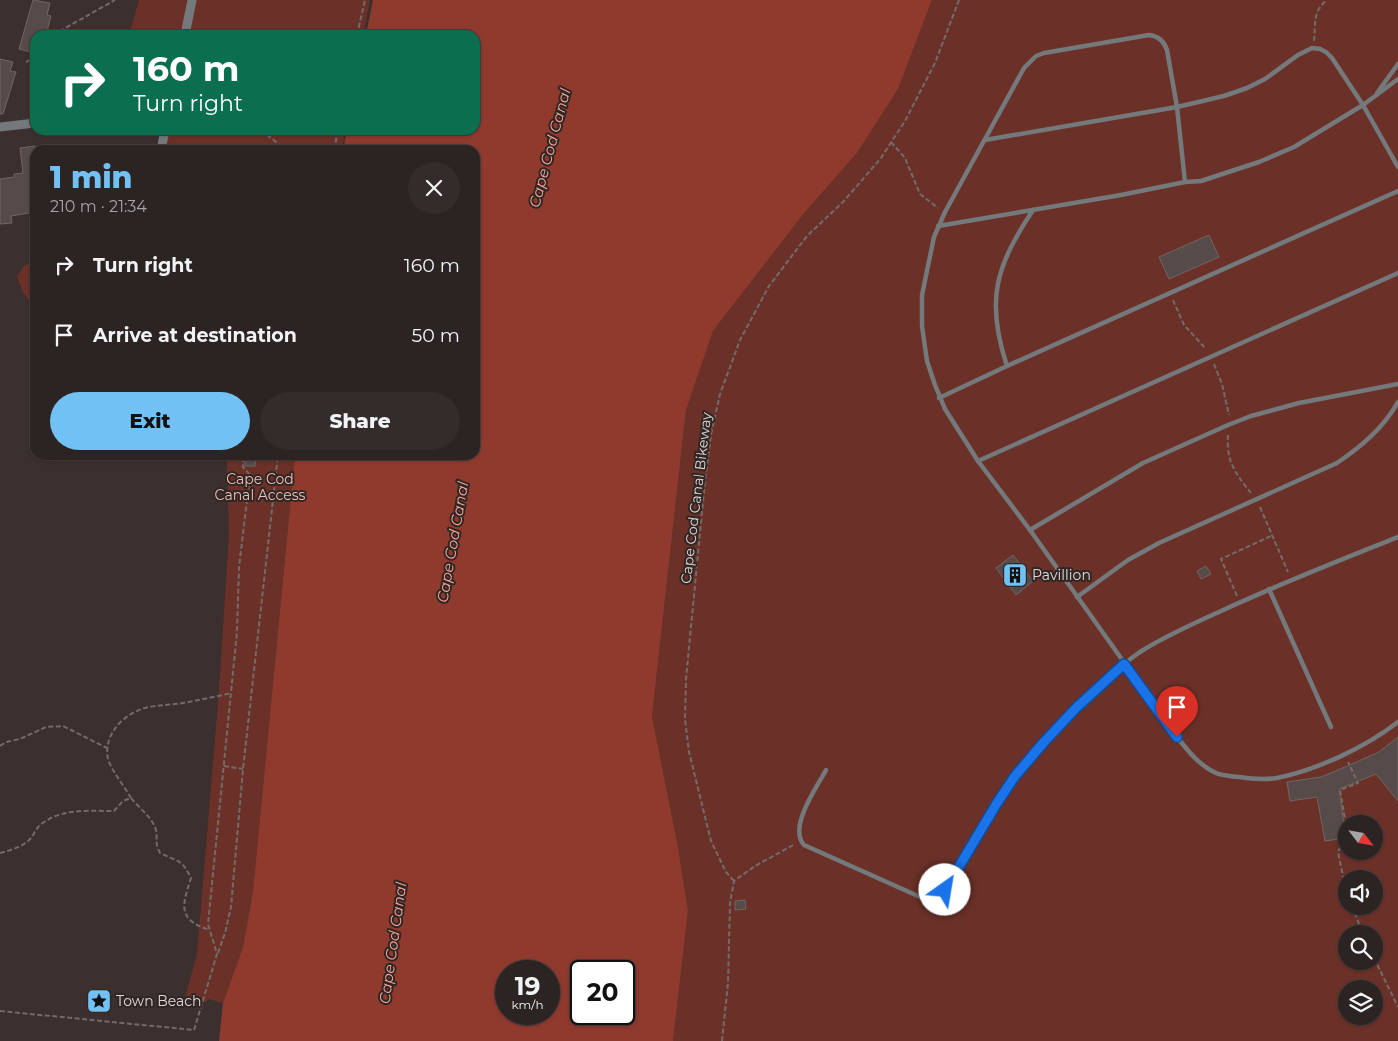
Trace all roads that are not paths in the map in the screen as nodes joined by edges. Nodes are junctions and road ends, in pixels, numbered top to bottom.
1 (192, 0) edge
2 (186, 30) edge
3 (1398, 64) edge
4 (1398, 79) edge
5 (1374, 96) junction
6 (1363, 104) junction
7 (1177, 107) junction
8 (30, 124) edge
9 (0, 127) edge
10 (985, 140) junction
11 (1398, 167) edge
12 (1185, 182) junction
13 (1398, 191) edge
14 (1033, 210) junction
15 (938, 226) junction
16 (1398, 273) edge
17 (1007, 366) junction
18 (1398, 384) edge
19 (939, 398) junction
20 (1398, 402) edge
21 (978, 461) junction
22 (1030, 530) junction
23 (1398, 537) edge
24 (1269, 589) junction
25 (1077, 597) junction
26 (1124, 664) junction
27 (1398, 722) edge
28 (1330, 727) dead end
29 (826, 770) dead end

1 - 2 street
3 - 5 lane
4 - 5 lane
5 - 6 lane
6 - 7 lane
6 - 11 lane
6 - 12 lane
7 - 10 lane
7 - 10 lane
7 - 12 lane
8 - 9 street
10 - 15 lane
12 - 14 lane
13 - 17 lane
14 - 15 lane
14 - 17 lane
15 - 19 lane
16 - 21 lane
17 - 19 lane
18 - 22 lane
19 - 21 lane
20 - 25 lane
21 - 22 lane
22 - 25 lane
23 - 24 lane
24 - 26 lane
24 - 28 lane
25 - 26 lane
26 - 27 lane
26 - 29 lane

